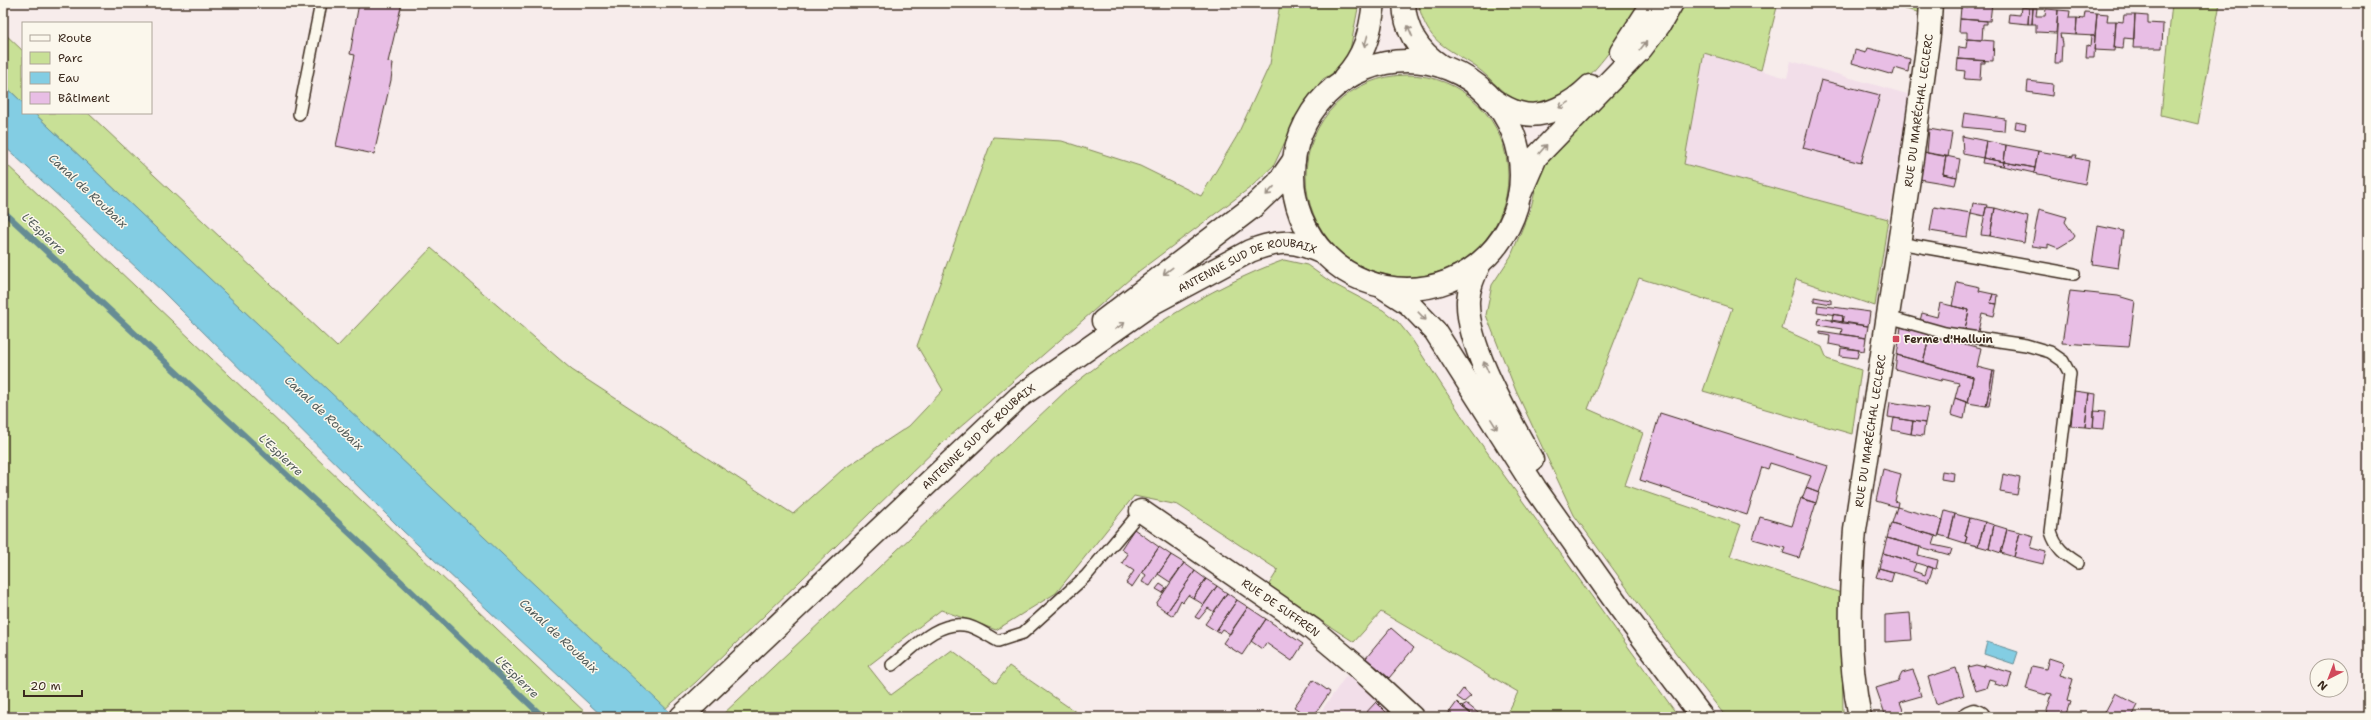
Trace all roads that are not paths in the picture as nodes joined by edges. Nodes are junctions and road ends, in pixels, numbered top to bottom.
1 (321, 3) edge
2 (1374, 3) edge
3 (1404, 3) edge
4 (1653, 3) edge
5 (1672, 3) edge
6 (1931, 3) edge
7 (1446, 69) junction
8 (1337, 85) junction
9 (1490, 98) junction
10 (299, 114) dead end
11 (1294, 160) junction
12 (1518, 196) junction
13 (1899, 243) junction
14 (1325, 254) junction
15 (1480, 263) junction
16 (2074, 274) dead end
17 (1379, 285) junction
18 (1888, 317) junction
19 (1019, 397) junction
20 (1141, 511) joint
21 (1565, 528) junction
22 (2078, 563) dead end
23 (892, 665) dead end
24 (681, 717) edge
25 (1412, 717) edge
26 (1702, 717) edge
27 (1860, 717) edge
28 (1968, 717) edge
29 (1979, 717) edge

1 - 10 lane
2 -> 8 main road
7 -> 3 main road
4 -> 9 main road
12 -> 5 main road
6 - 13 main road, RUE DU MARÉCHAL LECLERC
7 - 8 main road
7 - 9 main road
8 - 11 main road
9 - 12 main road
11 - 14 main road
11 -> 19 main road
12 - 15 main road
13 - 16 lane
13 - 18 main road, RUE DU MARÉCHAL LECLERC
14 - 17 main road
19 -> 14 main road, ANTENNE SUD DE ROUBAIX
15 - 17 main road
21 -> 15 main road
17 -> 21 main road
18 - 22 lane
18 - 27 main road, RUE DU MARÉCHAL LECLERC
19 - 24 main road, ANTENNE SUD DE ROUBAIX
20 - 23 lane
20 - 25 main road, RUE DE SUFFREN
21 - 26 main road
28 - 29 main road

